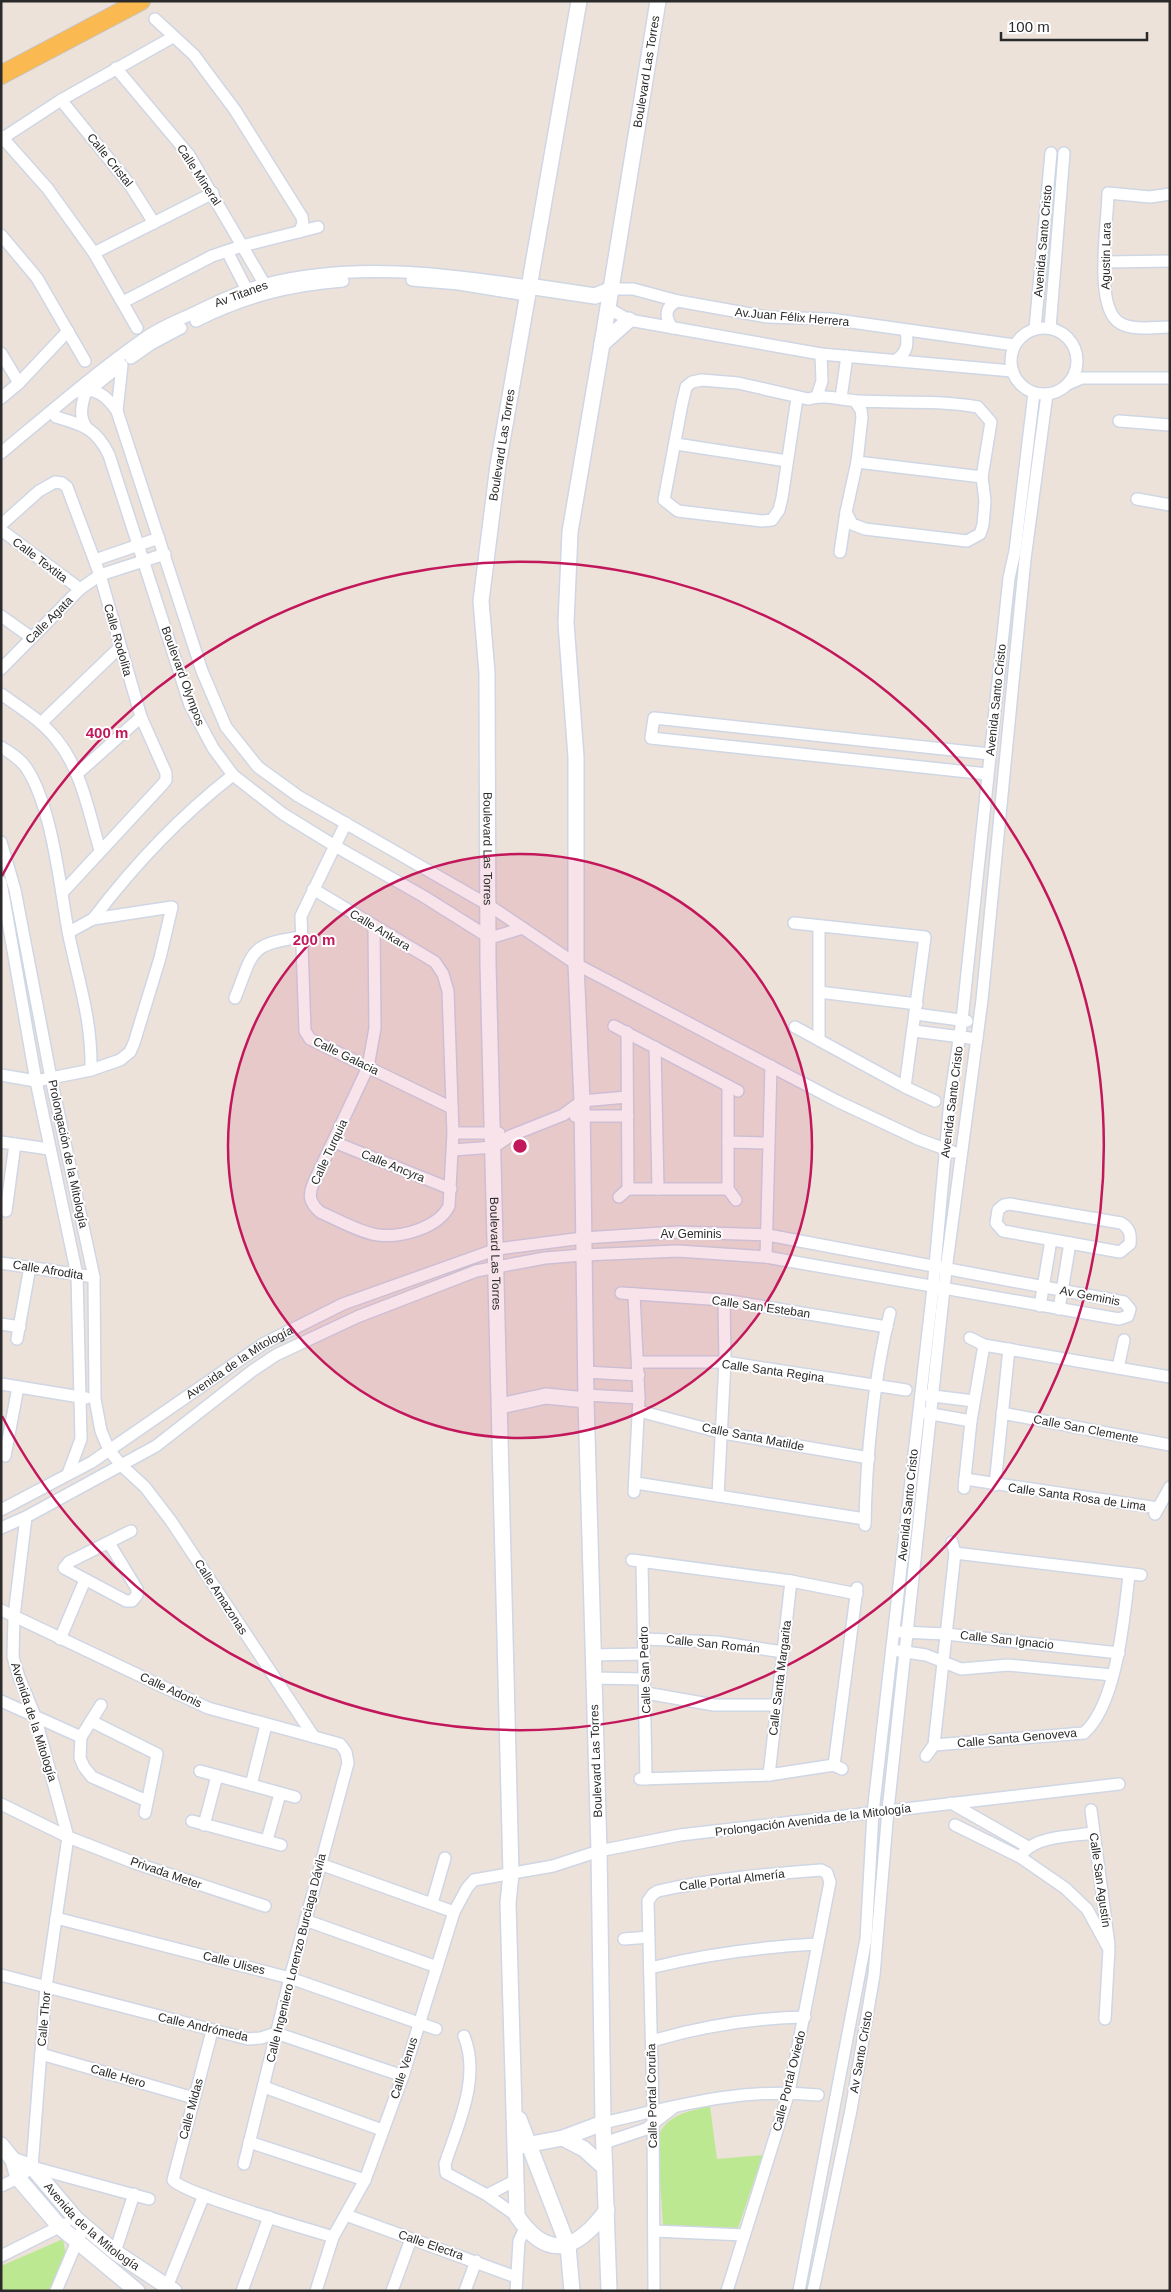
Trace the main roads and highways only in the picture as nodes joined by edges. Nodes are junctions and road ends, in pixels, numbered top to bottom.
1 (141, 1) edge
2 (579, 1) edge
3 (658, 1) edge
4 (1, 75) edge
5 (612, 289) junction
6 (527, 290) junction
7 (608, 308) junction
8 (629, 320) road end
9 (602, 344) junction
10 (586, 1398) junction
11 (500, 1406) junction
12 (603, 2123) junction
13 (563, 2138) junction
14 (1, 2145) edge
15 (522, 2146) junction
16 (13, 2160) junction
17 (605, 2168) junction
18 (607, 2210) junction
19 (568, 2246) junction
20 (171, 2289) edge
21 (137, 2291) edge
22 (572, 2291) edge
23 (609, 2291) edge

1 - 4 main road
2 - 6 main road, Boulevard Las Torres
3 - 5 main road, Boulevard Las Torres
5 - 6 main road
5 - 7 main road, Boulevard Las Torres
6 - 7 main road
6 - 11 main road, Boulevard Las Torres
7 - 9 main road, Boulevard Las Torres
8 - 9 main road
9 - 10 main road, Boulevard Las Torres
10 - 11 main road
10 - 12 main road, Boulevard Las Torres
11 - 15 main road, Boulevard Las Torres
12 - 13 main road
12 - 17 main road, Boulevard Las Torres
13 - 15 main road
13 - 17 main road
14 - 16 main road, Avenida de la Mitología
15 - 19 main road, Boulevard Las Torres
15 - 19 main road, Boulevard Las Torres
16 - 20 main road, Avenida de la Mitología
16 - 21 main road, Avenida de la Mitología
17 - 18 main road, Boulevard Las Torres
18 - 19 main road
18 - 23 main road, Boulevard Las Torres
19 - 22 main road, Boulevard Las Torres

